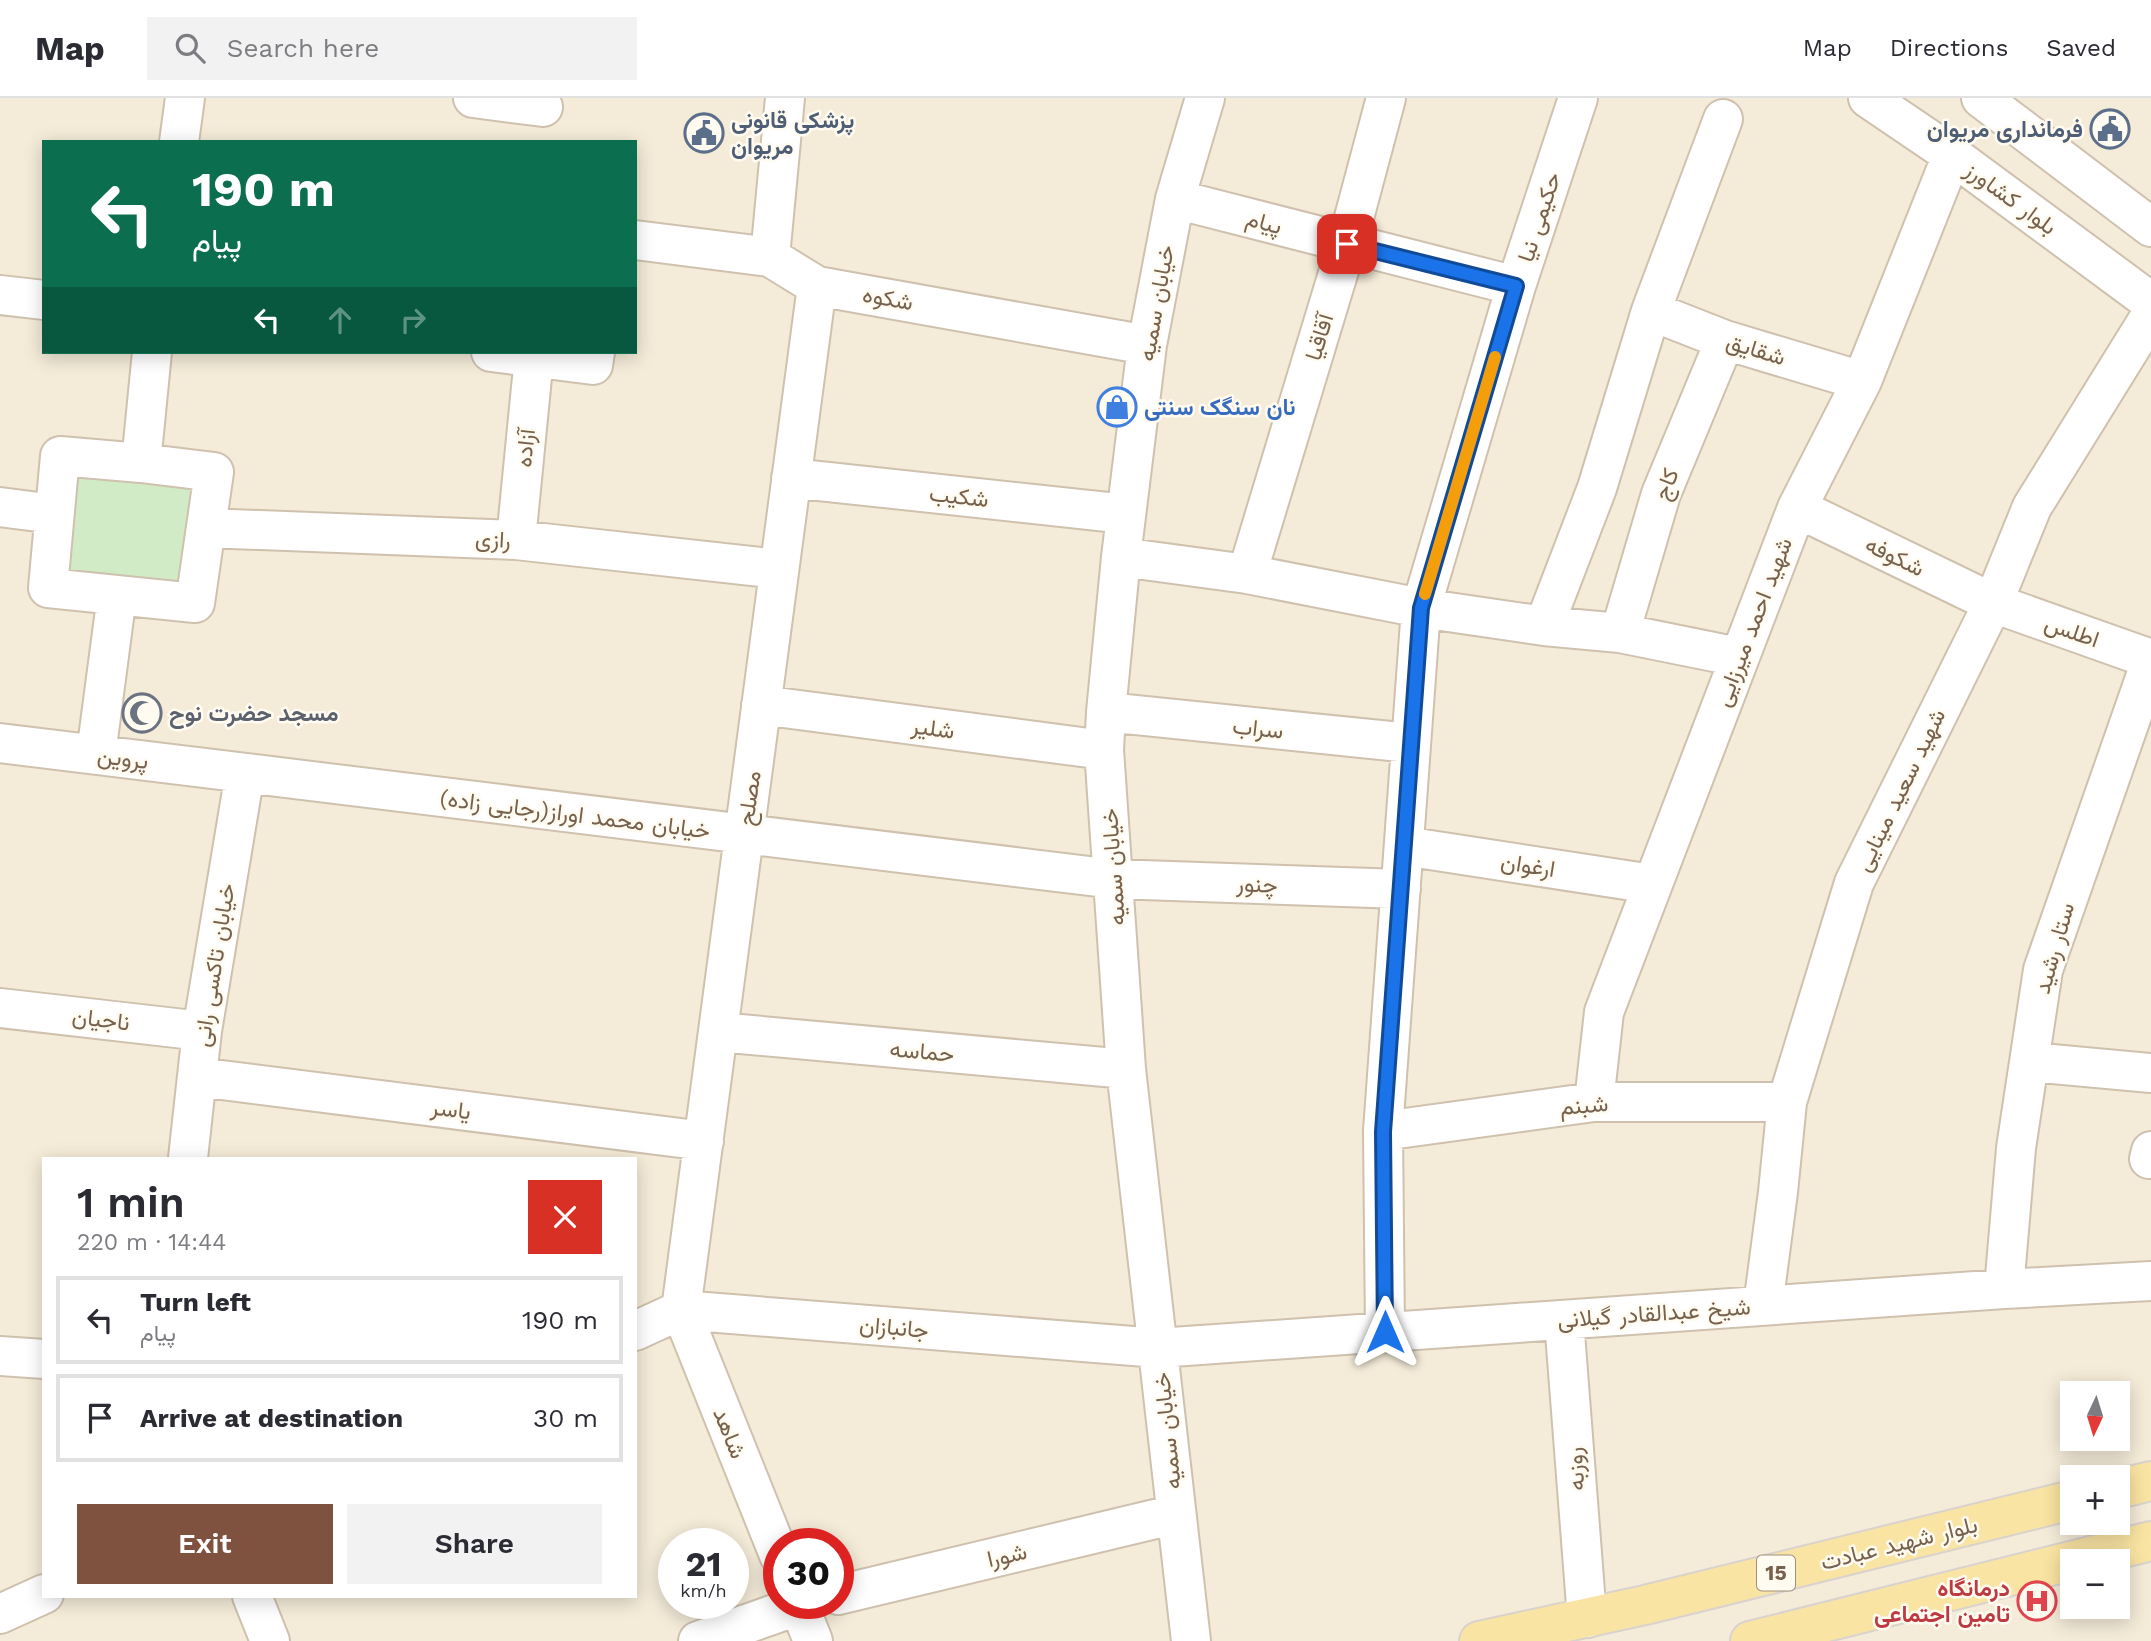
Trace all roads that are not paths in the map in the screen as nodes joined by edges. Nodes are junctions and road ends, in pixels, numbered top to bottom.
1 (185, 98) edge
2 (473, 98) edge
3 (785, 98) edge
4 (1176, 98) edge
5 (1205, 98) edge
6 (1386, 98) edge
7 (1578, 98) edge
8 (1868, 98) edge
9 (1981, 98) edge
10 (543, 107) dead end
11 (1723, 119) dead end
12 (179, 140) edge
13 (1191, 140) junction
14 (1952, 155) junction
15 (1175, 199) junction
16 (2151, 228) edge
17 (637, 240) edge
18 (1347, 244) junction
19 (770, 257) junction
20 (817, 285) junction
21 (1516, 286) junction
22 (0, 295) edge
23 (42, 300) edge
24 (2151, 302) edge
25 (1651, 312) junction
26 (2151, 315) edge
27 (1725, 340) junction
28 (1147, 345) junction
29 (152, 354) edge
30 (508, 354) edge
31 (595, 354) edge
32 (534, 357) junction
33 (1862, 381) junction
34 (141, 463) junction
35 (791, 478) junction
36 (0, 507) edge
37 (1797, 508) junction
38 (54, 514) junction
39 (1126, 514) junction
40 (206, 528) junction
41 (516, 540) junction
42 (1121, 557) junction
43 (779, 569) junction
44 (1247, 574) junction
45 (117, 595) junction
46 (1993, 603) junction
47 (1421, 608) junction
48 (1544, 626) junction
49 (1620, 633) junction
50 (1739, 657) junction
51 (2151, 660) edge
52 (761, 705) junction
53 (1106, 712) junction
54 (0, 743) edge
55 (1410, 743) junction
56 (1104, 750) junction
57 (96, 754) junction
58 (245, 773) junction
59 (744, 834) junction
60 (1404, 846) junction
61 (1114, 879) junction
62 (1652, 884) junction
63 (1401, 889) junction
64 (0, 1008) edge
65 (202, 1031) junction
66 (718, 1032) junction
67 (2030, 1062) junction
68 (1126, 1069) junction
69 (2151, 1073) edge
70 (198, 1077) junction
71 (1594, 1102) junction
72 (1787, 1102) junction
73 (1383, 1132) junction
74 (704, 1141) junction
75 (188, 1157) edge
76 (2151, 1281) edge
77 (2004, 1289) junction
78 (1763, 1306) junction
79 (681, 1310) junction
80 (1564, 1320) junction
81 (637, 1330) edge
82 (1385, 1332) junction
83 (1158, 1348) junction
84 (0, 1356) edge
85 (42, 1359) edge
86 (2151, 1481) edge
87 (2130, 1486) edge
88 (2060, 1503) edge
89 (1176, 1514) junction
90 (768, 1528) edge
91 (2151, 1541) edge
92 (854, 1591) edge
93 (42, 1595) edge
94 (253, 1598) edge
95 (0, 1614) edge
96 (763, 1618) edge
97 (1587, 1618) junction
98 (806, 1619) edge
99 (270, 1641) edge
100 (698, 1641) edge
101 (813, 1641) edge
102 (1191, 1641) edge
103 (1479, 1641) edge
104 (1750, 1641) edge

1 - 12 street
2 - 10 street
3 - 19 street
4 - 13 street
5 - 13 street, خیابان سمیه
6 - 18 street, آقاقیا
7 - 21 street, حکیمی نیا
8 - 14 street, بلوار کشاورز
9 - 16 street
11 - 25 street
13 - 15 street, خیابان سمیه
14 - 24 street, بلوار کشاورز
14 - 33 street, شهید احمد میرزایی
15 - 18 street, پیام
15 - 28 street, خیابان سمیه
17 - 19 street, شکوه
18 - 21 street, پیام
18 - 44 street, آقاقیا
19 - 20 street, شکوه
20 - 28 street, شکوه
20 - 35 street, مصلح
21 - 47 street, حکیمی نیا
22 - 23 street
25 - 27 street, شقایق
25 - 48 street
26 - 46 street, شهید سعید مینایی
27 - 33 street, شقایق
27 - 49 street, کاج
28 - 39 street, خیابان سمیه
29 - 34 street
30 - 32 street
31 - 32 street
32 - 41 street, آزاده
33 - 37 street, شهید احمد میرزایی
34 - 38 street
34 - 40 street
35 - 39 street, شکیب
35 - 43 street, مصلح
36 - 38 street
37 - 46 street, شکوفه
37 - 50 street, شهید احمد میرزایی
38 - 45 street
39 - 42 street, خیابان سمیه
40 - 41 street, رازی
40 - 45 street
41 - 43 street, رازی
42 - 44 street
42 - 53 street, خیابان سمیه
43 - 52 street, مصلح
44 - 47 street
45 - 57 street
46 - 51 street, اطلس
46 - 72 street, شهید سعید مینایی
47 - 48 street
47 - 55 street, حکیمی نیا
48 - 49 street
49 - 50 street
50 - 62 street, شهید احمد میرزایی
51 - 67 street, ستار رشید
52 - 56 street, شلیر
52 - 59 street, مصلح
53 - 55 street, سراب
53 - 56 street, خیابان سمیه
54 - 57 street, پروین
55 - 60 street, حکیمی نیا
56 - 61 street, خیابان سمیه
57 - 58 street, پروین
58 - 59 street, خیابان محمد اوراز(رجایی زاده)
58 - 65 street, خیابان تاکسی رانی
59 - 61 street, خیابان محمد اوراز(رجایی زاده)
59 - 66 street, مصلح
60 - 62 street, ارغوان
60 - 63 street, حکیمی نیا
61 - 63 street, چنور
61 - 68 street, خیابان سمیه
62 - 71 street, شهید احمد میرزایی
63 - 73 street, حکیمی نیا
64 - 65 street, ناجیان
65 - 70 street, خیابان تاکسی رانی
66 - 68 street, حماسه
66 - 74 street, مصلح
67 - 69 street
67 - 77 street, ستار رشید
68 - 83 street, خیابان سمیه
70 - 74 street, یاسر
70 - 75 street, خیابان تاکسی رانی
71 - 72 street, شبنم
71 - 73 street, شبنم
72 - 78 street, شهید سعید مینایی
73 - 82 street, حکیمی نیا
74 - 79 street, مصلح
76 - 77 street, شیخ عبدالقادر گیلانی
77 - 78 street, شیخ عبدالقادر گیلانی
78 - 80 street, شیخ عبدالقادر گیلانی
79 - 81 street, جانبازان
79 - 83 street, جانبازان
79 - 90 street, شاهد
80 - 82 street, شیخ عبدالقادر گیلانی
80 - 97 street, روزبه
82 - 83 street, شیخ عبدالقادر گیلانی
83 - 89 street, خیابان سمیه
84 - 85 street
86 - 87 main road
88 - 97 main road, بلوار شهید عبادت / 15
89 - 92 street, شورا
89 - 102 street, خیابان سمیه
91 - 104 main road
93 - 95 street
94 - 99 street
96 - 100 street
97 - 103 main road, بلوار شهید عبادت / 15
98 - 101 street

